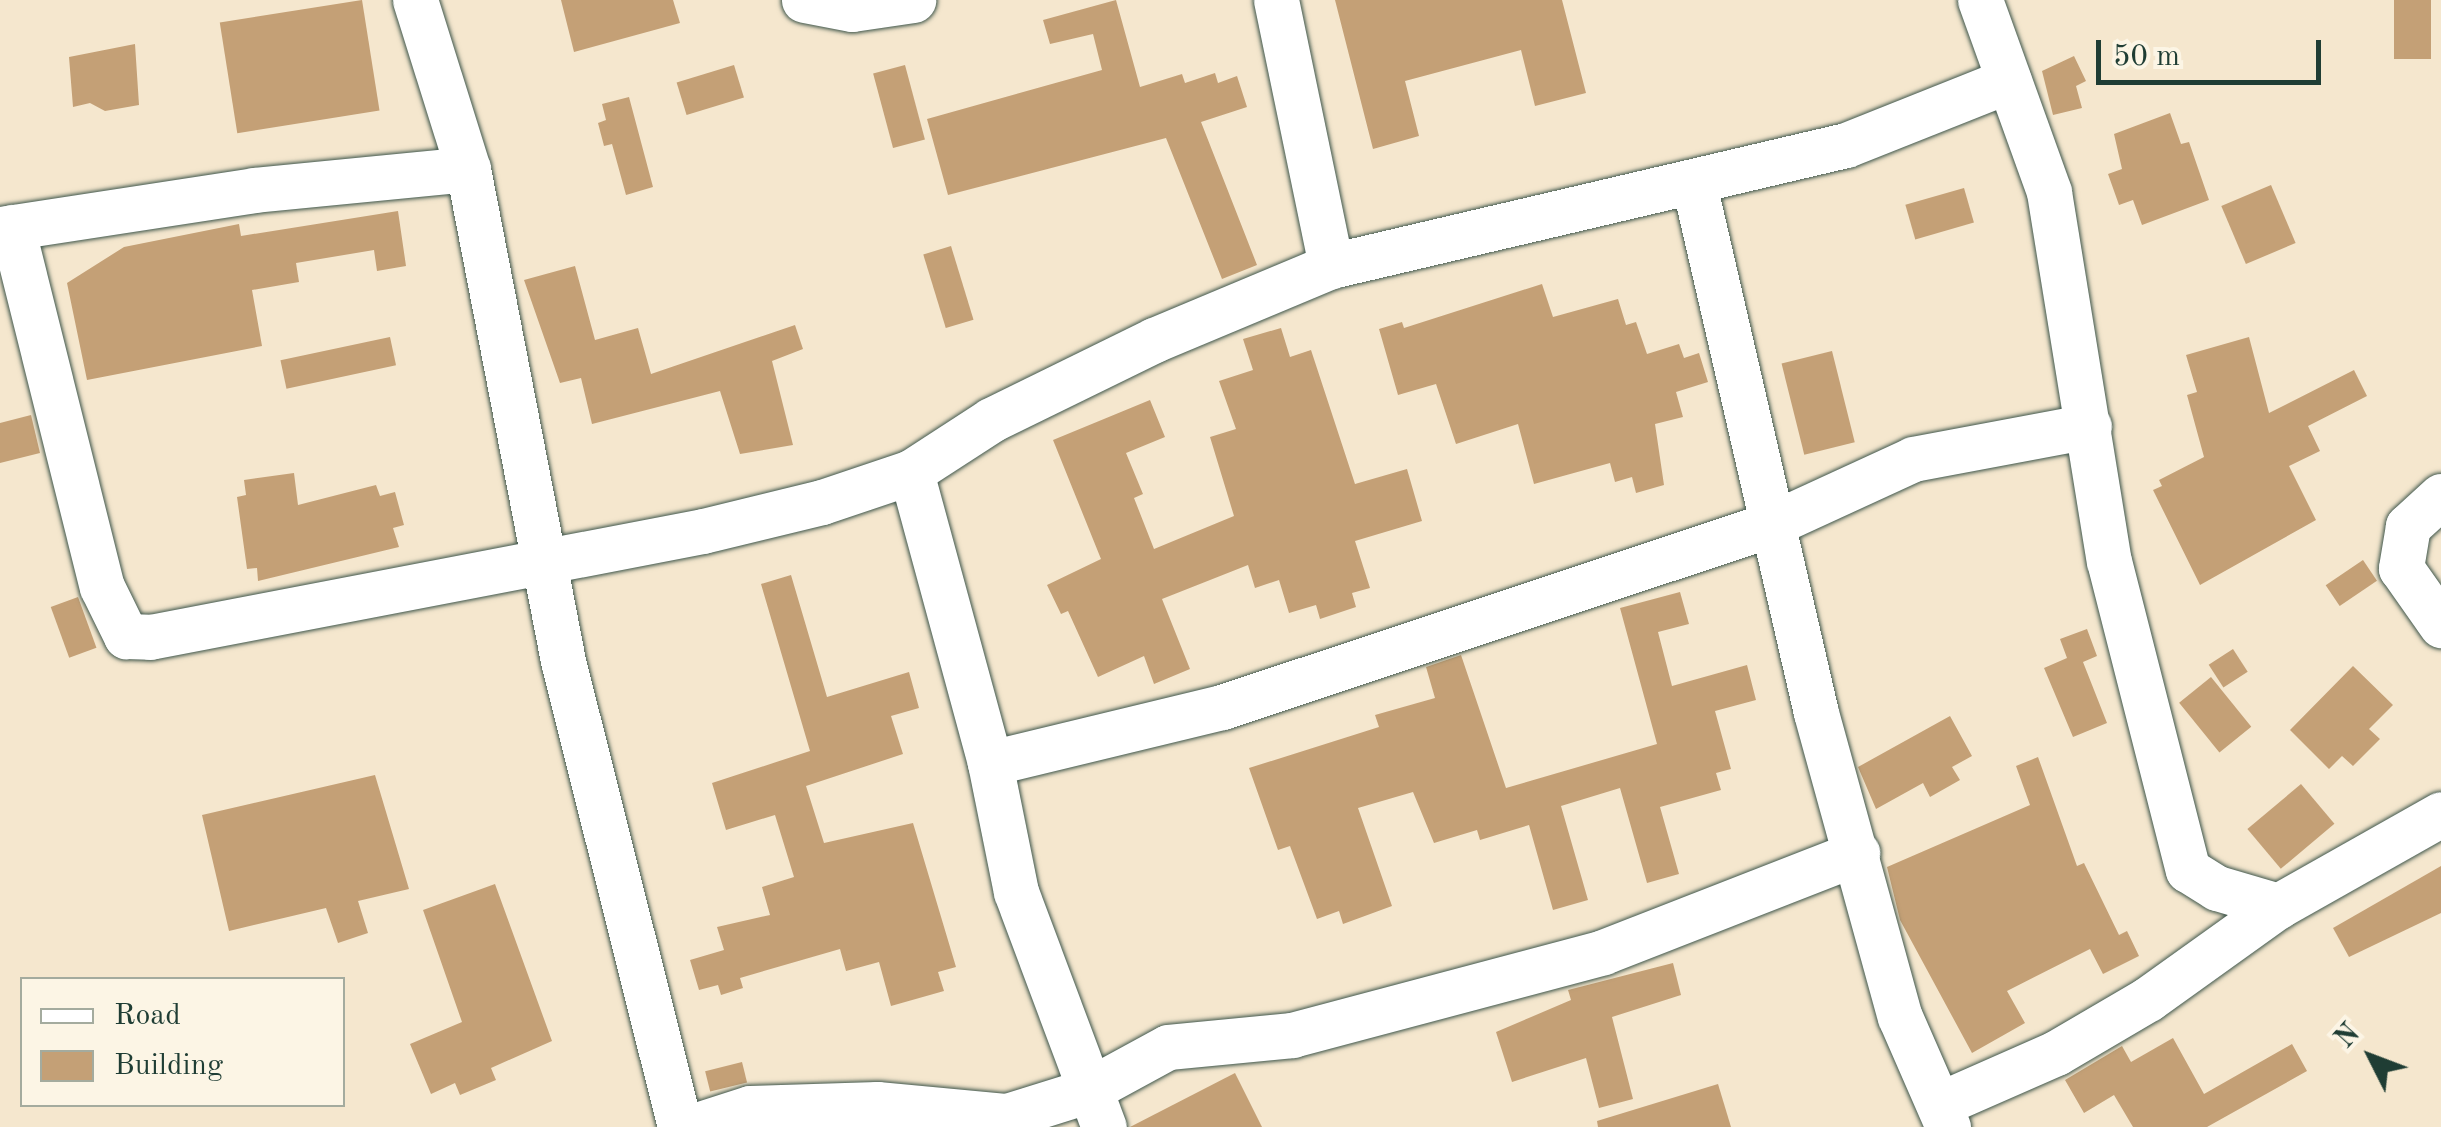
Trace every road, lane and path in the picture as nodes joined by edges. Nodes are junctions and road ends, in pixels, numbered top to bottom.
1 (415, 0) edge
2 (804, 0) edge
3 (912, 0) edge
4 (1276, 0) edge
5 (1980, 0) edge
6 (2009, 80) junction
7 (468, 170) junction
8 (1694, 184) junction
9 (6, 228) edge
10 (1331, 266) junction
11 (2090, 426) junction
12 (911, 472) junction
13 (2441, 496) edge
14 (1772, 524) junction
15 (547, 560) junction
16 (2441, 625) edge
17 (990, 763) junction
18 (2441, 814) edge
19 (1858, 853) junction
20 (2278, 906) junction
21 (1096, 1109) edge
22 (1944, 1116) edge
23 (680, 1127) edge
24 (691, 1127) edge

1 - 7 street
2 - 3 street
4 - 10 street
5 - 6 street
6 - 8 street
6 - 11 street
7 - 9 street
7 - 15 street
8 - 10 street
8 - 14 street
9 - 15 street
10 - 12 street
11 - 14 street
11 - 20 street
12 - 15 street
12 - 17 street
13 - 16 street
14 - 17 street
14 - 19 street
15 - 23 street
17 - 21 street
18 - 20 street
19 - 21 street
19 - 22 street
20 - 22 street
21 - 24 street

